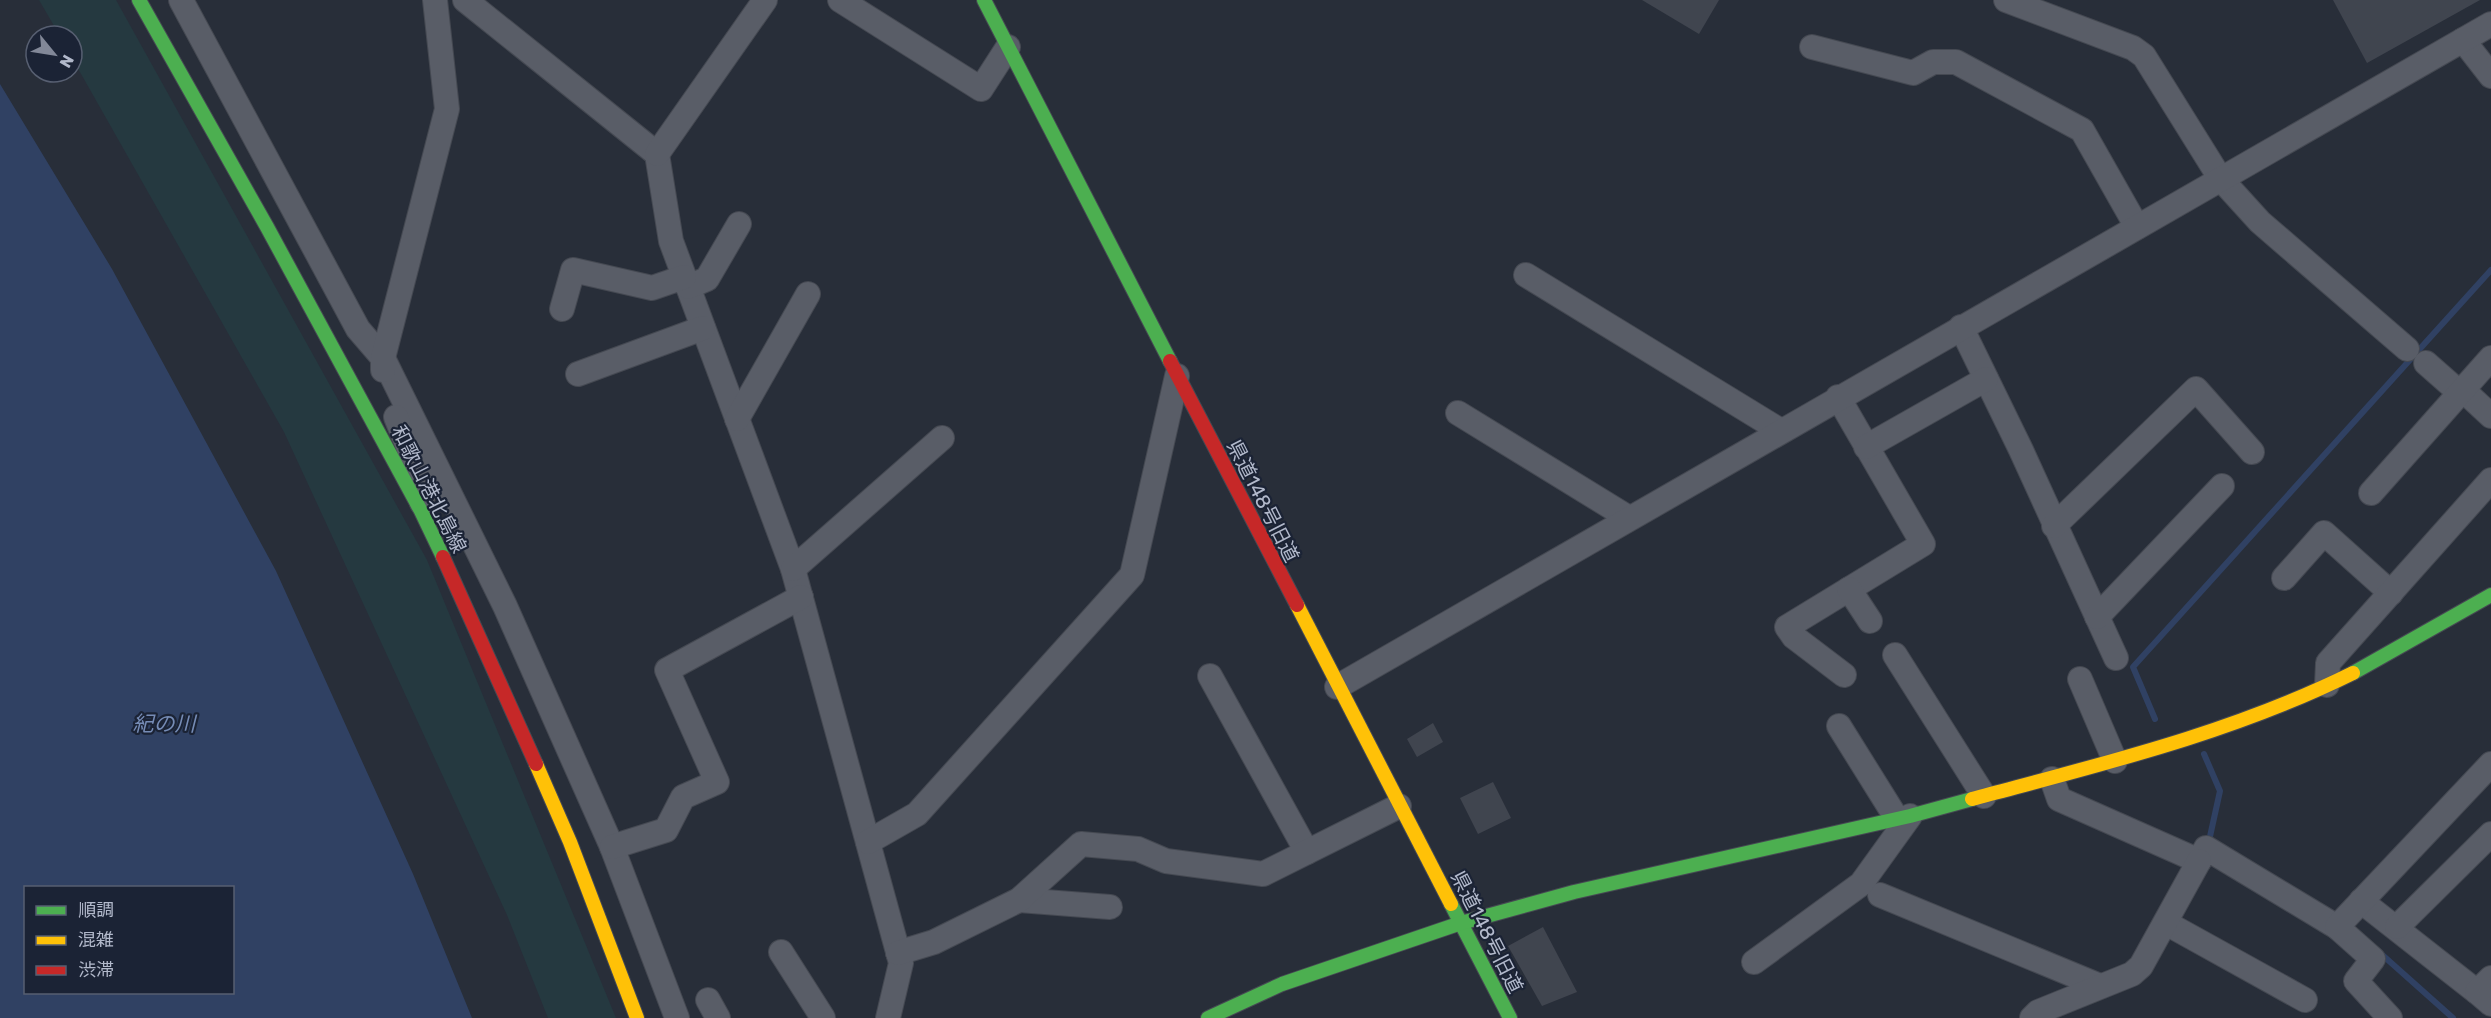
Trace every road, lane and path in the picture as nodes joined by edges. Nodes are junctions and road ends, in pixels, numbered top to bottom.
1 (139, 0) edge
2 (181, 0) edge
3 (435, 0) edge
4 (465, 0) edge
5 (765, 0) edge
6 (840, 0) edge
7 (984, 0) edge
8 (2006, 0) edge
9 (2491, 24) edge
10 (2463, 40) junction
11 (1008, 47) junction
12 (1812, 47) dead end
13 (2491, 76) edge
14 (657, 154) junction
15 (2220, 178) junction
16 (739, 224) dead end
17 (2137, 227) junction
18 (1526, 275) dead end
19 (686, 282) junction
20 (808, 294) dead end
21 (562, 309) dead end
22 (1961, 327) junction
23 (704, 328) junction
24 (384, 358) junction
25 (2491, 358) edge
26 (578, 374) dead end
27 (1177, 376) junction
28 (1986, 379) junction
29 (2461, 392) junction
30 (1838, 397) junction
31 (1458, 413) dead end
32 (2491, 416) edge
33 (737, 419) junction
34 (1781, 431) junction
35 (942, 438) dead end
36 (1866, 447) junction
37 (2252, 452) dead end
38 (2491, 480) edge
39 (2222, 486) dead end
40 (2371, 493) dead end
41 (421, 512) junction
42 (1629, 518) junction
43 (2054, 526) junction
44 (793, 569) junction
45 (2284, 578) dead end
46 (1849, 589) junction
47 (2391, 593) junction
48 (2491, 595) edge
49 (801, 597) junction
50 (2097, 617) junction
51 (1870, 621) dead end
52 (1895, 655) dead end
53 (2116, 658) dead end
54 (1844, 675) dead end
55 (1210, 676) dead end
56 (2080, 679) dead end
57 (2327, 685) junction
58 (1337, 687) junction
59 (1839, 726) dead end
60 (2115, 761) junction
61 (2491, 764) edge
62 (2052, 779) junction
63 (1984, 796) junction
64 (1399, 806) junction
65 (1904, 817) junction
66 (2491, 834) edge
67 (868, 842) junction
68 (612, 847) junction
69 (1307, 852) junction
70 (2199, 861) junction
71 (1880, 895) dead end
72 (1019, 900) junction
73 (1110, 907) dead end
74 (2346, 917) junction
75 (1461, 923) junction
76 (2166, 923) junction
77 (2397, 927) junction
78 (781, 952) dead end
79 (898, 953) junction
80 (1754, 962) dead end
81 (2100, 986) junction
82 (2486, 991) edge
83 (2305, 1000) dead end
84 (2064, 1011) edge
85 (821, 1017) edge
86 (637, 1018) edge
87 (677, 1018) edge
88 (888, 1018) edge
89 (1208, 1018) edge
90 (1510, 1018) edge
91 (2032, 1018) edge
92 (2390, 1018) edge

1 - 41 street, 和歌山港北島線
2 - 24 street
3 - 24 street
4 - 14 street
5 - 14 street
6 - 11 street
7 - 11 street, 県道148号旧道
8 - 15 street
9 - 10 street
10 - 13 street
10 - 15 street
11 - 27 street, 県道148号旧道
12 - 17 street
14 - 19 street
15 - 17 street
15 - 29 street
16 - 19 street
17 - 22 street
18 - 34 street
19 - 21 street
19 - 23 street
20 - 33 street
22 - 28 street
22 - 30 street
23 - 26 street
23 - 33 street
24 - 41 street
24 - 68 street
25 - 29 street
27 - 58 street, 県道148号旧道
27 - 67 street
28 - 36 street
28 - 43 street
29 - 32 street
29 - 40 street
30 - 34 street
30 - 36 street
31 - 42 street
33 - 44 street
34 - 42 street
35 - 44 street
36 - 46 street
37 - 43 street
38 - 47 street
39 - 50 street
41 - 86 street, 和歌山港北島線
42 - 58 street
43 - 50 street
44 - 49 street
45 - 47 street
46 - 51 street
46 - 54 street
47 - 57 street
48 - 57 street
49 - 67 street
49 - 68 street
50 - 53 street
52 - 63 street
55 - 69 street
56 - 60 street
57 - 60 street
58 - 64 street, 県道148号旧道
59 - 65 street
60 - 62 street
61 - 74 street
62 - 63 street
62 - 70 street
63 - 65 street
64 - 69 street
64 - 75 street, 県道148号旧道
65 - 75 street
65 - 80 street
66 - 77 street
67 - 79 street
68 - 87 street
69 - 72 street
70 - 74 street
70 - 76 street
71 - 81 street
72 - 73 street
72 - 79 street
74 - 77 street
74 - 92 street
75 - 89 street
75 - 90 street, 県道148号旧道
76 - 81 street
76 - 83 street
77 - 82 street
78 - 85 street
79 - 88 street
81 - 84 street
84 - 91 street

